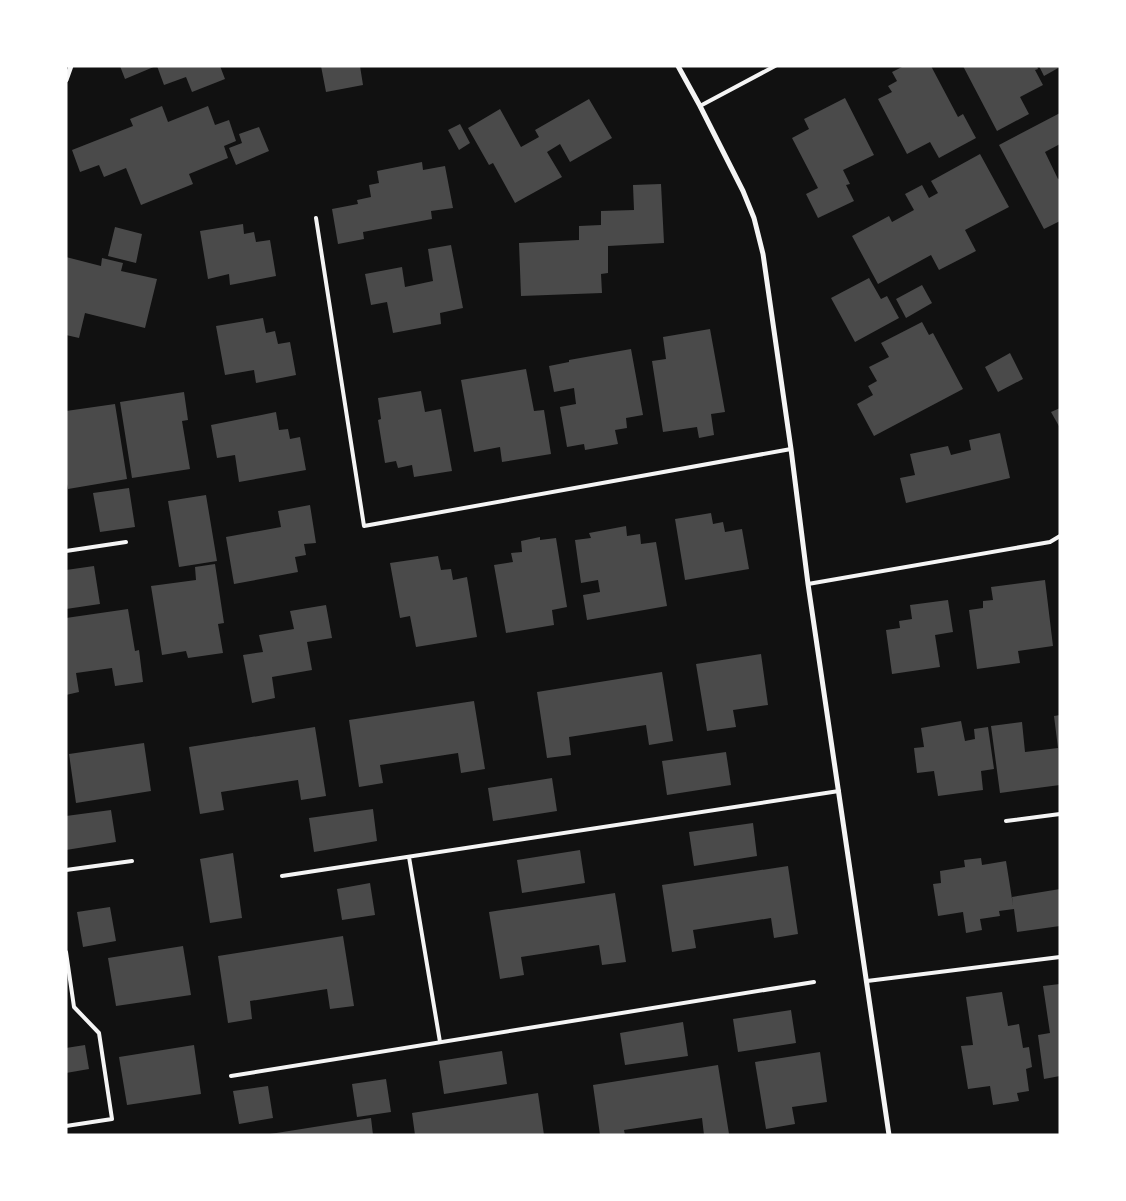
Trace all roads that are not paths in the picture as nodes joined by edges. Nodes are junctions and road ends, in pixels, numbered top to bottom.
1 (71, 66) edge
2 (678, 66) edge
3 (775, 66) edge
4 (66, 80) edge
5 (700, 106) junction
6 (316, 218) dead end
7 (791, 449) junction
8 (1060, 536) edge
9 (126, 542) dead end
10 (66, 551) edge
11 (808, 584) junction
12 (839, 791) junction
13 (1060, 814) edge
14 (1006, 821) dead end
15 (409, 857) junction
16 (132, 861) dead end
17 (66, 870) edge
18 (282, 876) dead end
19 (66, 952) edge
20 (1060, 957) edge
21 (814, 982) dead end
22 (867, 982) junction
23 (440, 1042) junction
24 (232, 1076) dead end
25 (66, 1126) edge
26 (889, 1135) edge

1 - 4 street
2 - 5 street
3 - 5 lane
5 - 7 street
6 - 7 lane
7 - 11 street
8 - 11 lane
9 - 10 lane
11 - 12 street
12 - 15 lane
12 - 22 street
13 - 14 lane
15 - 18 lane
15 - 23 lane
16 - 17 lane
19 - 25 lane
20 - 22 lane
21 - 23 lane
22 - 26 street
23 - 24 lane

